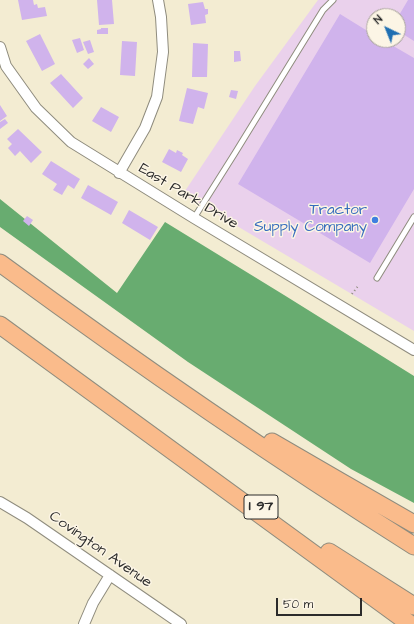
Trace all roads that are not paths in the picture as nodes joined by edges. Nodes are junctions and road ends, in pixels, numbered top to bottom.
1 (158, 0) edge
2 (333, 0) edge
3 (0, 47) edge
4 (119, 172) junction
5 (414, 216) edge
6 (194, 218) junction
7 (0, 263) edge
8 (377, 278) dead end
9 (0, 325) edge
10 (414, 350) edge
11 (142, 364) junction
12 (110, 405) junction
13 (0, 502) edge
14 (414, 524) edge
15 (414, 546) edge
16 (110, 575) junction
17 (414, 606) edge
18 (84, 624) edge
19 (181, 624) edge
20 (410, 624) edge

1 - 4 street
2 - 6 lane
3 - 4 street, East Park Drive
4 - 6 street, East Park Drive
5 - 8 lane
6 - 10 street, East Park Drive
7 - 11 highway
9 - 12 highway, I 97
11 - 14 highway
11 - 15 highway
12 - 17 highway, I 97
12 - 20 highway
13 - 16 street, Covington Avenue
16 - 18 street
16 - 19 street, Covington Avenue

